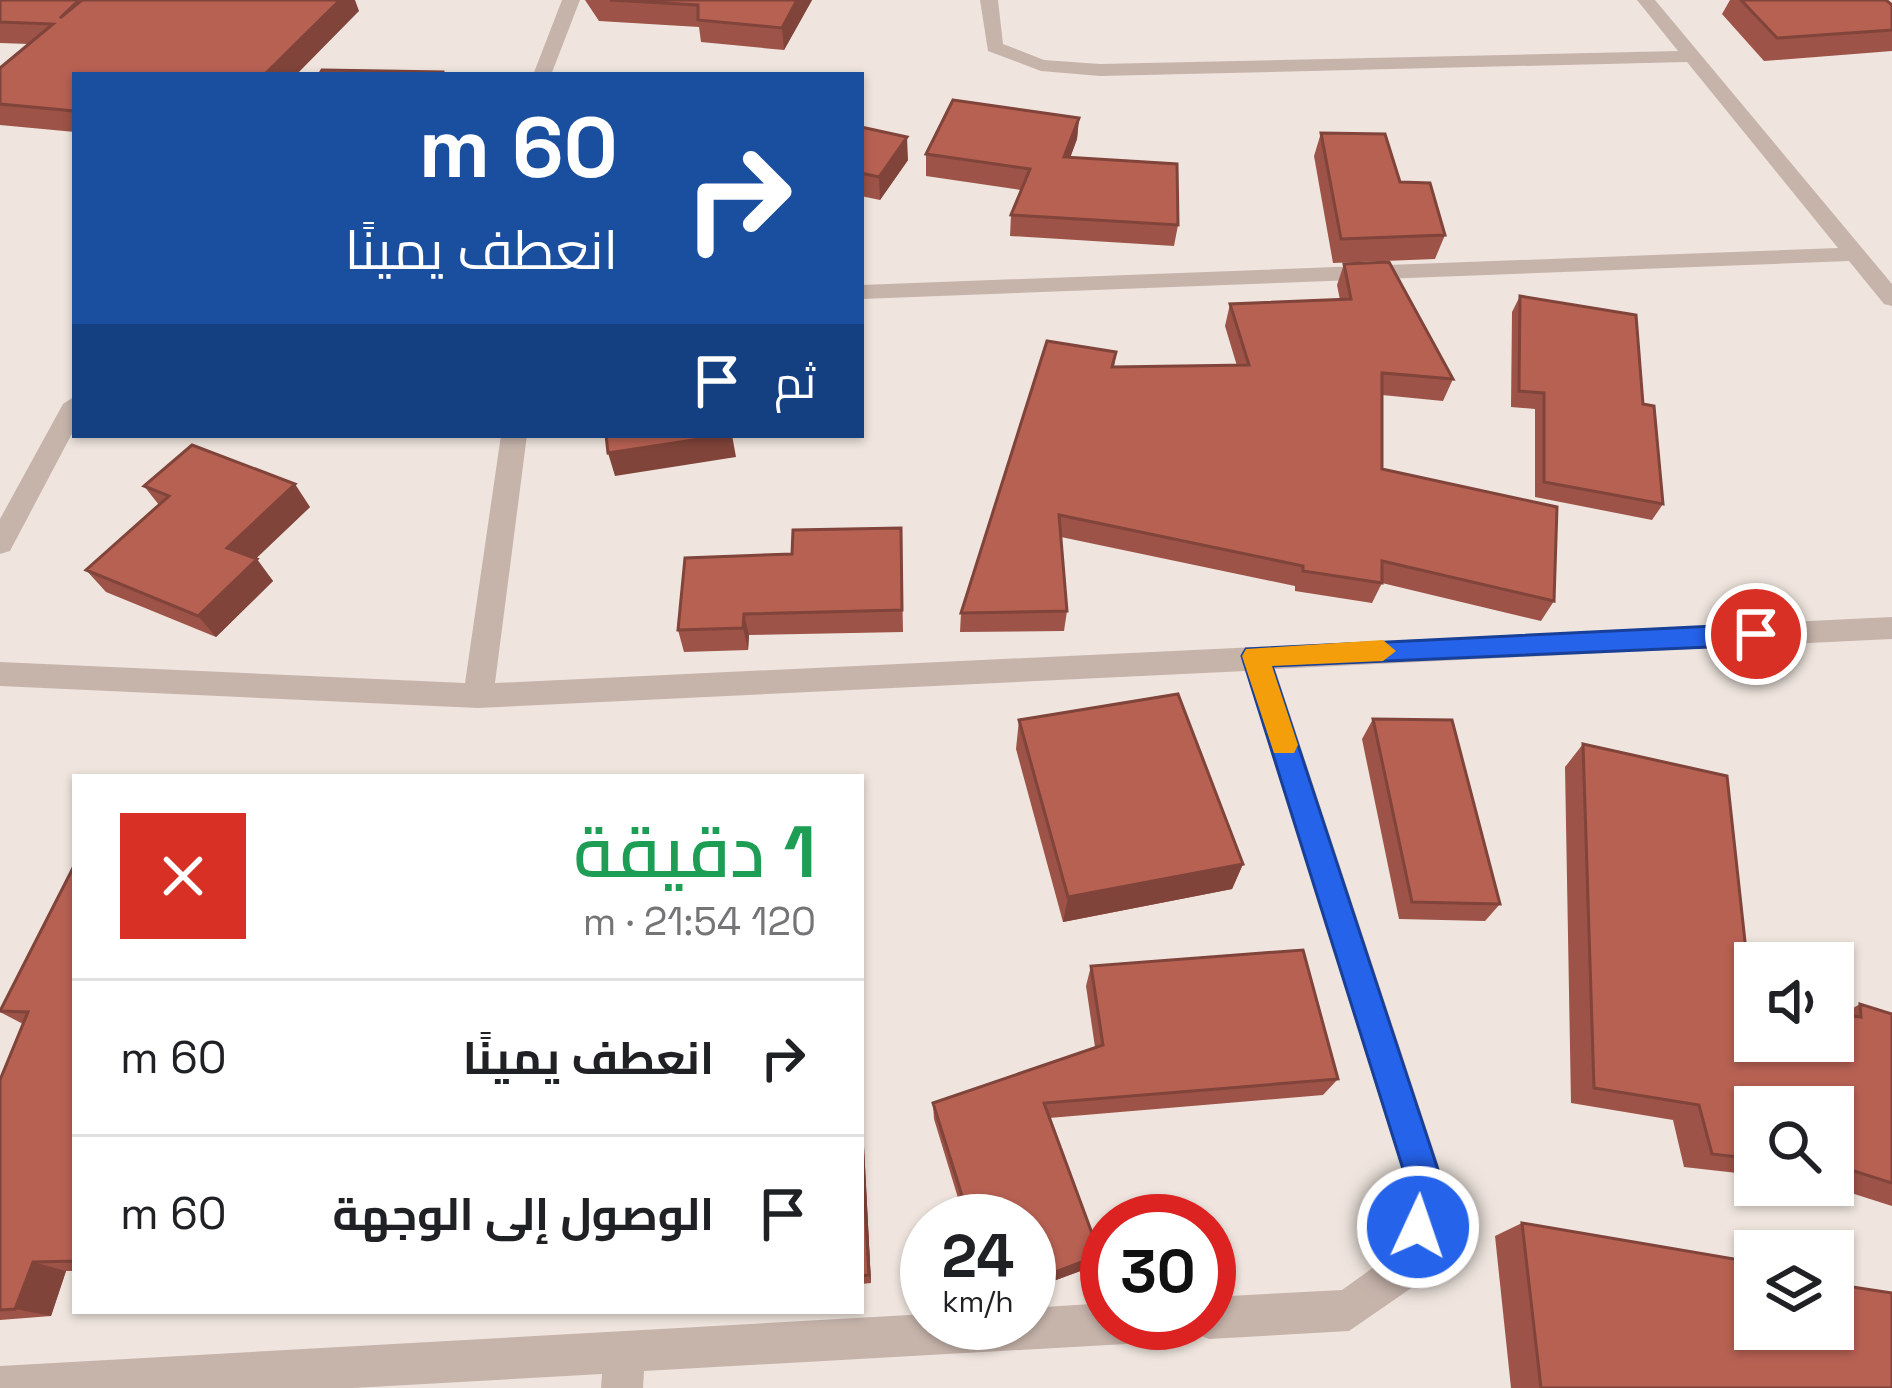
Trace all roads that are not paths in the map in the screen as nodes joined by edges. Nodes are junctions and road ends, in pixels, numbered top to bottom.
1 (571, 0) edge
2 (989, 0) edge
3 (1646, 0) edge
4 (1691, 56) junction
5 (543, 72) edge
6 (1855, 254) junction
7 (864, 292) edge
8 (1892, 299) edge
9 (72, 410) edge
10 (514, 438) edge
11 (0, 544) edge
12 (1892, 628) edge
13 (1256, 656) junction
14 (0, 674) edge
15 (478, 696) junction
16 (1236, 1316) edge
17 (1080, 1327) edge
18 (624, 1370) edge
19 (0, 1388) edge

1 - 5 street
2 - 4 street
3 - 4 street
4 - 6 street
6 - 7 street
6 - 8 street
9 - 11 street
10 - 15 street
12 - 13 street
13 - 15 street
13 - 16 street
14 - 15 street
17 - 18 street
18 - 19 street

